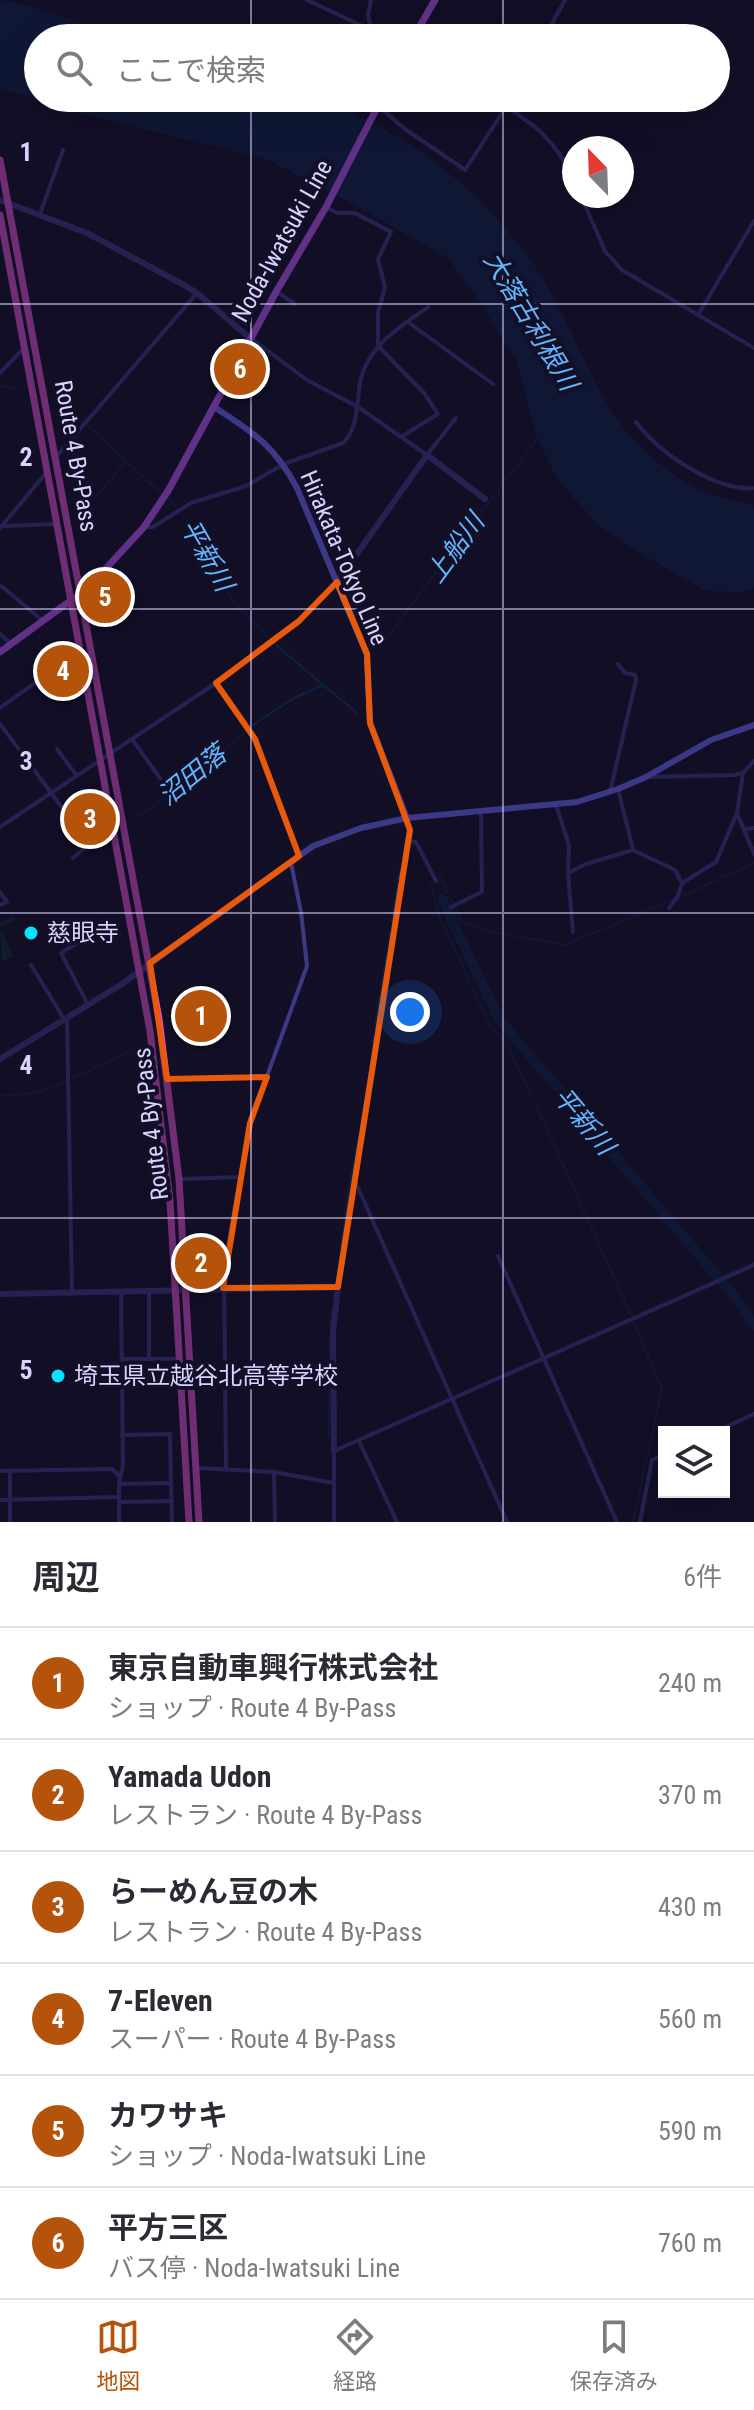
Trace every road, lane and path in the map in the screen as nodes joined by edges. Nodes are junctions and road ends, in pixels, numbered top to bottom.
1 (307, 0) edge
2 (371, 0) edge
3 (435, 0) edge
4 (565, 0) edge
5 (358, 24) edge
6 (370, 24) edge
7 (421, 24) edge
8 (552, 24) edge
9 (375, 112) edge
10 (389, 112) edge
11 (501, 112) edge
12 (514, 112) edge
13 (63, 150) dead end
14 (562, 158) edge
15 (0, 160) edge
16 (4, 201) edge
17 (326, 207) junction
18 (586, 208) edge
19 (40, 214) junction
20 (0, 218) edge
21 (754, 221) edge
22 (276, 292) junction
23 (197, 293) junction
24 (295, 304) dead end
25 (428, 307) dead end
26 (698, 315) junction
27 (408, 322) junction
28 (251, 339) junction
29 (378, 346) junction
30 (24, 348) junction
31 (754, 348) edge
32 (0, 373) edge
33 (493, 384) dead end
34 (214, 407) junction
35 (358, 407) junction
36 (456, 418) dead end
37 (636, 422) dead end
38 (401, 437) junction
39 (427, 455) junction
40 (56, 457) junction
41 (284, 464) junction
42 (48, 472) junction
43 (754, 489) edge
44 (485, 499) dead end
45 (57, 524) junction
46 (1, 527) edge
47 (144, 527) junction
48 (337, 582) junction
49 (0, 585) edge
50 (81, 593) junction
51 (72, 600) junction
52 (44, 621) junction
53 (0, 634) edge
54 (12, 644) junction
55 (0, 652) edge
56 (71, 657) dead end
57 (618, 664) dead end
58 (216, 683) junction
59 (0, 708) edge
60 (0, 724) edge
61 (754, 725) edge
62 (132, 739) junction
63 (57, 749) dead end
64 (111, 753) junction
65 (102, 759) junction
66 (754, 761) edge
67 (743, 773) junction
68 (77, 776) junction
69 (646, 777) junction
70 (167, 788) dead end
71 (618, 789) junction
72 (610, 792) junction
73 (52, 793) junction
74 (556, 805) junction
75 (481, 810) junction
76 (737, 813) junction
77 (407, 818) junction
78 (0, 827) edge
79 (754, 828) edge
80 (745, 829) junction
81 (408, 841) junction
82 (633, 850) junction
83 (754, 854) edge
84 (299, 856) junction
85 (73, 858) dead end
86 (291, 862) junction
87 (568, 873) junction
88 (436, 881) dead end
89 (682, 883) junction
90 (0, 892) edge
91 (0, 905) edge
92 (451, 907) dead end
93 (669, 908) dead end
94 (573, 932) dead end
95 (82, 940) dead end
96 (150, 963) junction
97 (31, 965) dead end
98 (140, 970) junction
99 (88, 1005) junction
100 (66, 1018) junction
101 (0, 1059) edge
102 (267, 1077) junction
103 (167, 1079) junction
104 (241, 1177) junction
105 (179, 1179) junction
106 (355, 1180) junction
107 (498, 1256) dead end
108 (754, 1265) edge
109 (335, 1287) junction
110 (223, 1288) junction
111 (187, 1290) junction
112 (176, 1291) junction
113 (149, 1292) junction
114 (72, 1293) junction
115 (121, 1293) junction
116 (0, 1294) edge
117 (545, 1358) junction
118 (122, 1359) junction
119 (149, 1359) junction
120 (180, 1359) junction
121 (453, 1400) junction
122 (754, 1414) edge
123 (728, 1426) edge
124 (122, 1435) junction
125 (359, 1441) junction
126 (334, 1451) junction
127 (658, 1458) edge
128 (196, 1468) junction
129 (226, 1470) junction
130 (0, 1471) edge
131 (10, 1471) junction
132 (274, 1472) junction
133 (120, 1477) junction
134 (171, 1483) junction
135 (334, 1483) junction
136 (119, 1484) junction
137 (10, 1499) junction
138 (0, 1500) edge
139 (119, 1500) junction
140 (172, 1501) junction
141 (10, 1522) edge
142 (119, 1522) edge
143 (172, 1522) edge
144 (189, 1522) edge
145 (199, 1522) edge
146 (275, 1522) edge
147 (334, 1522) edge
148 (397, 1522) edge
149 (507, 1522) edge
150 (617, 1522) edge
151 (640, 1522) edge

1 - 5 street
2 - 6 street
3 - 7 main road
4 - 8 street
9 - 17 main road, Noda-Iwatsuki Line
10 - 11 street
12 - 14 street
13 - 19 street
15 - 16 highway, Route 4 By-Pass
16 - 19 street
16 - 40 highway, Route 4 By-Pass
17 - 22 main road, Noda-Iwatsuki Line
17 - 29 street
18 - 26 street
19 - 23 street
20 - 30 highway, Route 4 By-Pass
21 - 26 street
22 - 24 street
22 - 28 main road, Noda-Iwatsuki Line
23 - 28 street
23 - 40 street
25 - 27 street
26 - 31 street
27 - 29 street
27 - 33 street
28 - 34 main road, Noda-Iwatsuki Line
28 - 35 street
29 - 35 street
29 - 38 street
30 - 32 street
30 - 42 highway, Route 4 By-Pass
34 - 41 main road, Hirakata-Tokyo Line
34 - 47 main road, Noda-Iwatsuki Line
35 - 38 street
35 - 41 street
36 - 39 street
37 - 43 street
38 - 39 street
39 - 44 street
39 - 48 street
40 - 50 highway, Route 4 By-Pass
41 - 47 street
41 - 48 main road, Hirakata-Tokyo Line
42 - 45 highway, Route 4 By-Pass
42 - 46 street
45 - 46 street
45 - 51 highway, Route 4 By-Pass
47 - 50 main road, Noda-Iwatsuki Line
48 - 58 street
48 - 77 main road, Hirakata-Tokyo Line
49 - 52 street
50 - 51 main road, Noda-Iwatsuki Line
50 - 64 highway, Route 4 By-Pass
51 - 52 main road, Noda-Iwatsuki Line
51 - 65 highway, Route 4 By-Pass
52 - 54 main road, Noda-Iwatsuki Line
53 - 54 street
54 - 55 main road, Noda-Iwatsuki Line
56 - 59 street
57 - 72 street
58 - 62 street
58 - 84 street
60 - 73 street
61 - 69 main road
62 - 64 street
62 - 70 street
63 - 68 street
64 - 65 street
64 - 96 highway, Route 4 By-Pass
65 - 68 street
65 - 98 highway, Route 4 By-Pass
66 - 67 street
67 - 69 street
67 - 76 street
68 - 73 street
69 - 71 main road
71 - 72 main road
71 - 82 street
72 - 74 main road
73 - 78 street
73 - 85 street
74 - 75 main road
74 - 87 street
75 - 77 main road
75 - 92 street
76 - 80 street
76 - 89 street
77 - 81 street
77 - 84 street
79 - 80 street
80 - 83 street
81 - 88 street
81 - 106 street
82 - 87 street
82 - 89 street
84 - 86 street
86 - 96 street
86 - 102 street
87 - 94 street
89 - 93 street
90 - 91 street
95 - 99 street
96 - 98 street
96 - 103 highway, Route 4 By-Pass
97 - 100 street
98 - 99 street
98 - 112 highway, Route 4 By-Pass
99 - 100 street
100 - 101 street
100 - 114 street
102 - 103 street
102 - 104 street
103 - 105 highway, Route 4 By-Pass
104 - 105 street
104 - 110 street
105 - 111 highway, Route 4 By-Pass
106 - 109 street
106 - 121 street
107 - 117 street
108 - 117 street
109 - 110 street
109 - 126 street
110 - 111 street
110 - 129 street
111 - 112 street
111 - 128 highway, Route 4 By-Pass
112 - 113 street
112 - 120 highway, Route 4 By-Pass
113 - 115 street
113 - 119 street
114 - 115 street
114 - 116 street
115 - 118 street
117 - 121 street
117 - 150 street
118 - 119 street
118 - 124 street
119 - 120 street
120 - 144 highway, Route 4 By-Pass
121 - 125 street
121 - 149 street
122 - 123 street
124 - 133 street
124 - 134 street
125 - 126 street
125 - 148 street
126 - 135 street
127 - 151 street
128 - 129 street
128 - 145 highway, Route 4 By-Pass
129 - 132 street
130 - 131 street
131 - 133 street
131 - 137 street
132 - 135 street
132 - 146 street
133 - 136 street
134 - 136 street
134 - 140 street
135 - 147 street
136 - 139 street
137 - 138 street
137 - 139 street
137 - 141 street
139 - 140 street
139 - 142 street
140 - 143 street

